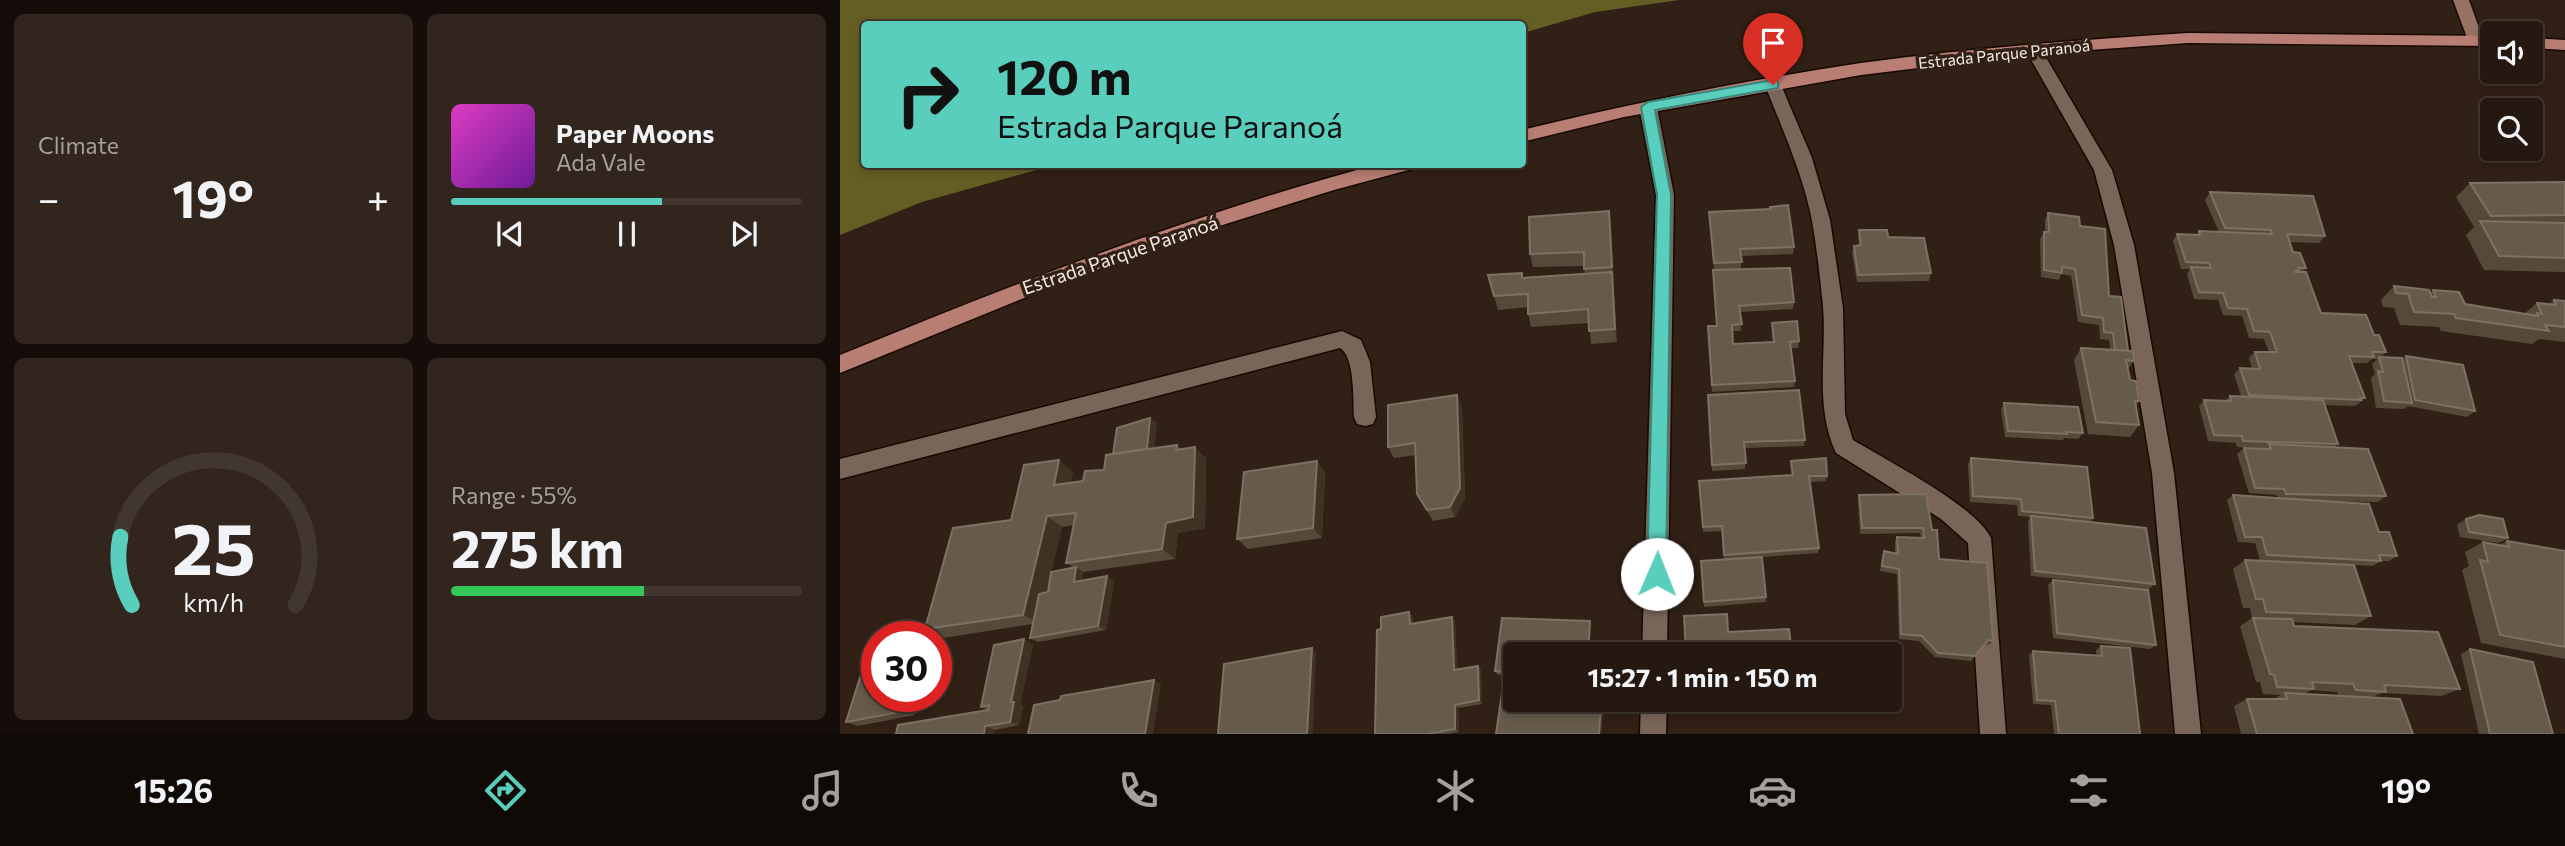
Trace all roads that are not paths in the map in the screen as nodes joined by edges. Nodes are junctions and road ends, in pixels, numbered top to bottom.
1 (2461, 0) edge
2 (2480, 33) edge
3 (2480, 40) edge
4 (2543, 44) edge
5 (2565, 46) edge
6 (2033, 49) junction
7 (1773, 85) junction
8 (1648, 107) junction
9 (1526, 135) edge
10 (1390, 168) edge
11 (840, 364) edge
12 (1365, 417) dead end
13 (840, 469) edge
14 (1655, 642) edge
15 (1654, 712) edge
16 (1653, 734) edge
17 (1993, 734) edge
18 (2188, 734) edge

1 - 2 street
3 - 6 main road, Estrada Parque Paranoá
4 - 5 main road
6 - 7 main road, Estrada Parque Paranoá
6 - 18 street
7 - 8 main road, Estrada Parque Paranoá
7 - 17 street
8 - 9 main road, Estrada Parque Paranoá
8 - 14 street
10 - 11 main road, Estrada Parque Paranoá
12 - 13 street
15 - 16 street

